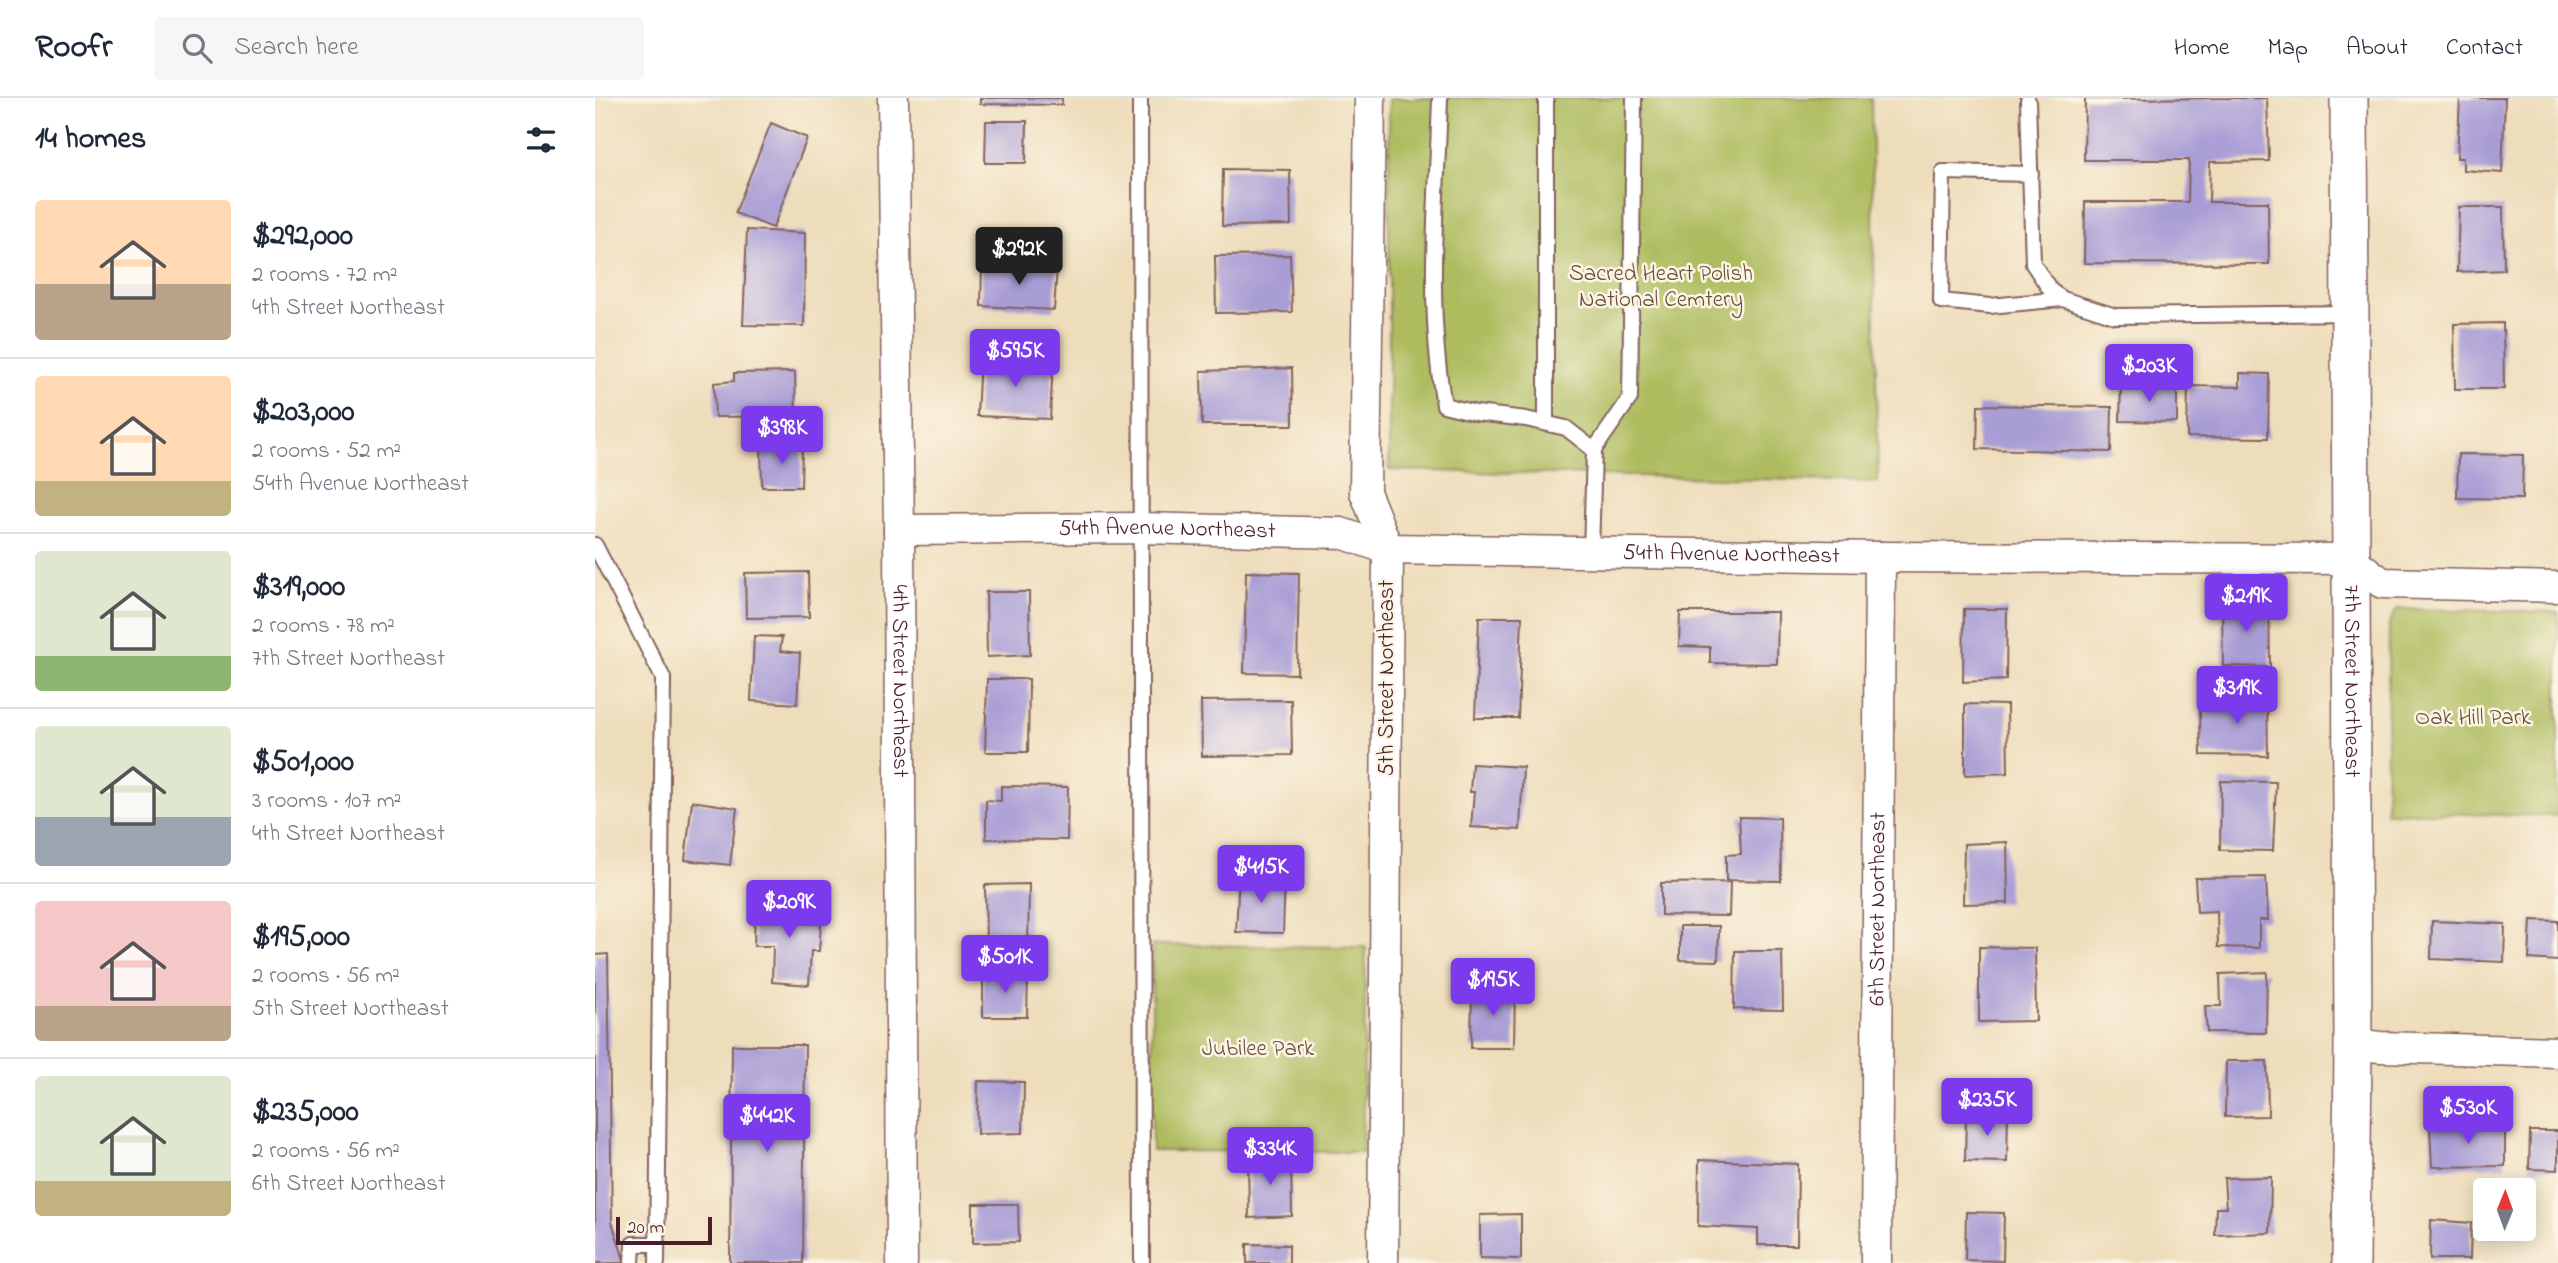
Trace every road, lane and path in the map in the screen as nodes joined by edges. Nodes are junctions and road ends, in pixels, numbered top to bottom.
1 (893, 98) edge
2 (1140, 98) edge
3 (1370, 98) edge
4 (1440, 98) edge
5 (1546, 98) edge
6 (1634, 98) edge
7 (2349, 98) edge
8 (2028, 100) dead end
9 (2031, 174) junction
10 (2063, 299) junction
11 (2350, 313) junction
12 (1546, 424) junction
13 (1594, 450) junction
14 (1140, 528) junction
15 (899, 530) junction
16 (595, 545) edge
17 (1388, 549) junction
18 (1591, 552) junction
19 (1879, 557) junction
20 (2351, 559) junction
21 (2558, 587) edge
22 (2353, 1044) junction
23 (2558, 1052) edge
24 (657, 1244) junction
25 (632, 1263) edge
26 (657, 1263) edge
27 (902, 1263) edge
28 (1142, 1263) edge
29 (1383, 1263) edge
30 (1877, 1263) edge
31 (2351, 1263) edge

1 - 15 street, 4th Street Northeast
2 - 14 lane
3 - 17 street, 5th Street Northeast
4 - 12 lane
5 - 12 lane
6 - 13 lane
7 - 11 street, 7th Street Northeast
8 - 9 lane
9 - 10 lane
9 - 10 lane
10 - 11 lane
11 - 20 street, 7th Street Northeast
12 - 13 lane
13 - 18 lane
14 - 15 street, 54th Avenue Northeast
14 - 17 street, 54th Avenue Northeast
14 - 28 lane
15 - 27 street, 4th Street Northeast
16 - 24 lane
17 - 18 street, 54th Avenue Northeast
17 - 29 street, 5th Street Northeast
18 - 19 street, 54th Avenue Northeast
19 - 20 street, 54th Avenue Northeast
19 - 30 street, 6th Street Northeast
20 - 21 street
20 - 22 street, 7th Street Northeast
22 - 23 street
22 - 31 street, 7th Street Northeast
24 - 25 lane
24 - 26 lane

